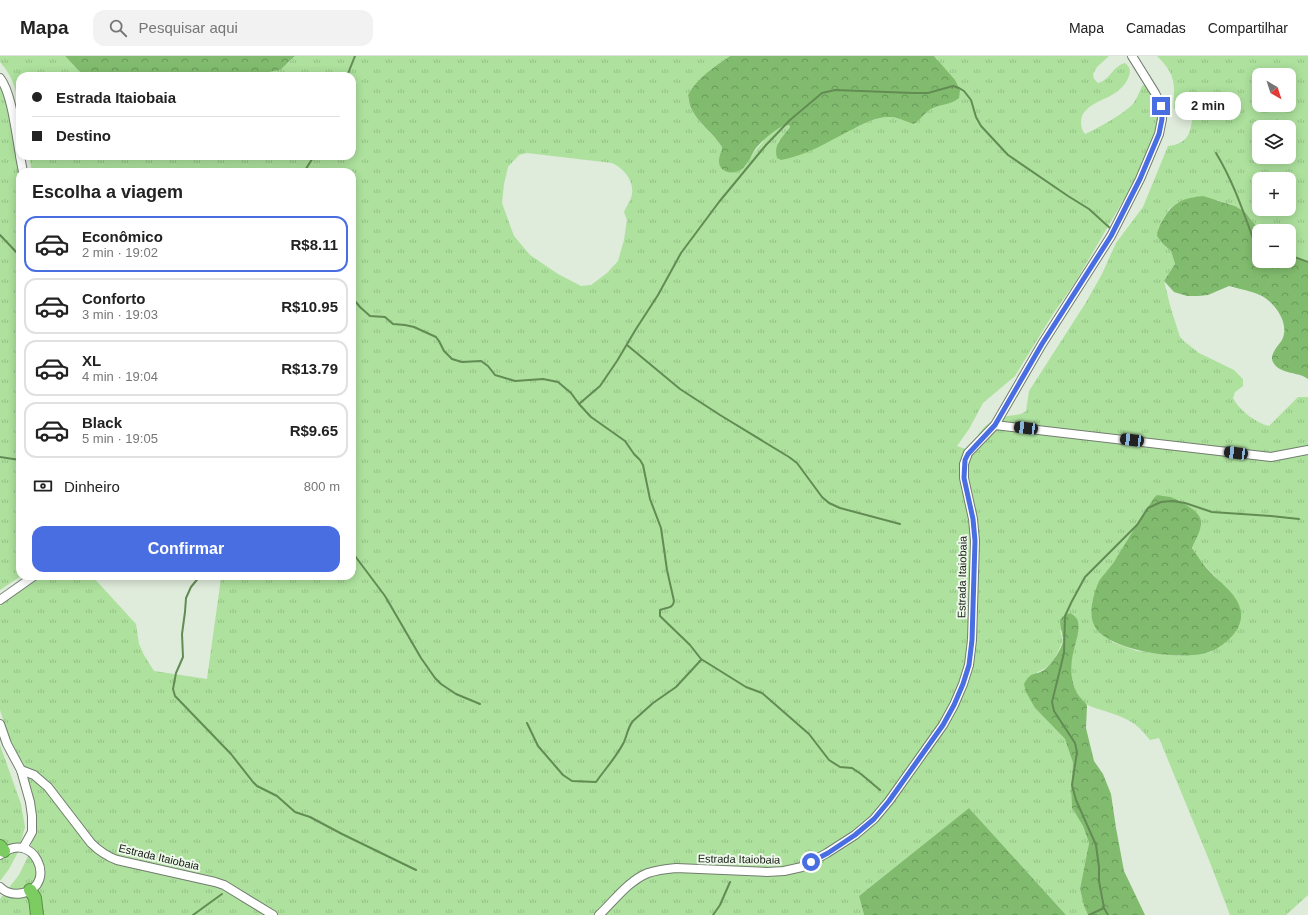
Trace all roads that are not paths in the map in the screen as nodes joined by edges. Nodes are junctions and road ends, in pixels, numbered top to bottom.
1 (1132, 56) edge
2 (0, 78) edge
3 (16, 134) edge
4 (995, 425) junction
5 (1308, 450) edge
6 (28, 580) edge
7 (0, 600) edge
8 (0, 724) edge
9 (21, 770) junction
10 (22, 848) junction
11 (1, 851) edge
12 (0, 887) edge
13 (30, 890) junction
14 (37, 915) edge
15 (273, 915) edge
16 (599, 915) edge

1 - 4 street, Estrada Itaiobaia
2 - 3 street
4 - 5 street
4 - 16 street, Estrada Itaiobaia
6 - 7 street
8 - 9 street
9 - 10 street
9 - 15 street, Estrada Itaiobaia
10 - 11 street
10 - 13 street
12 - 13 street
13 - 14 highway

